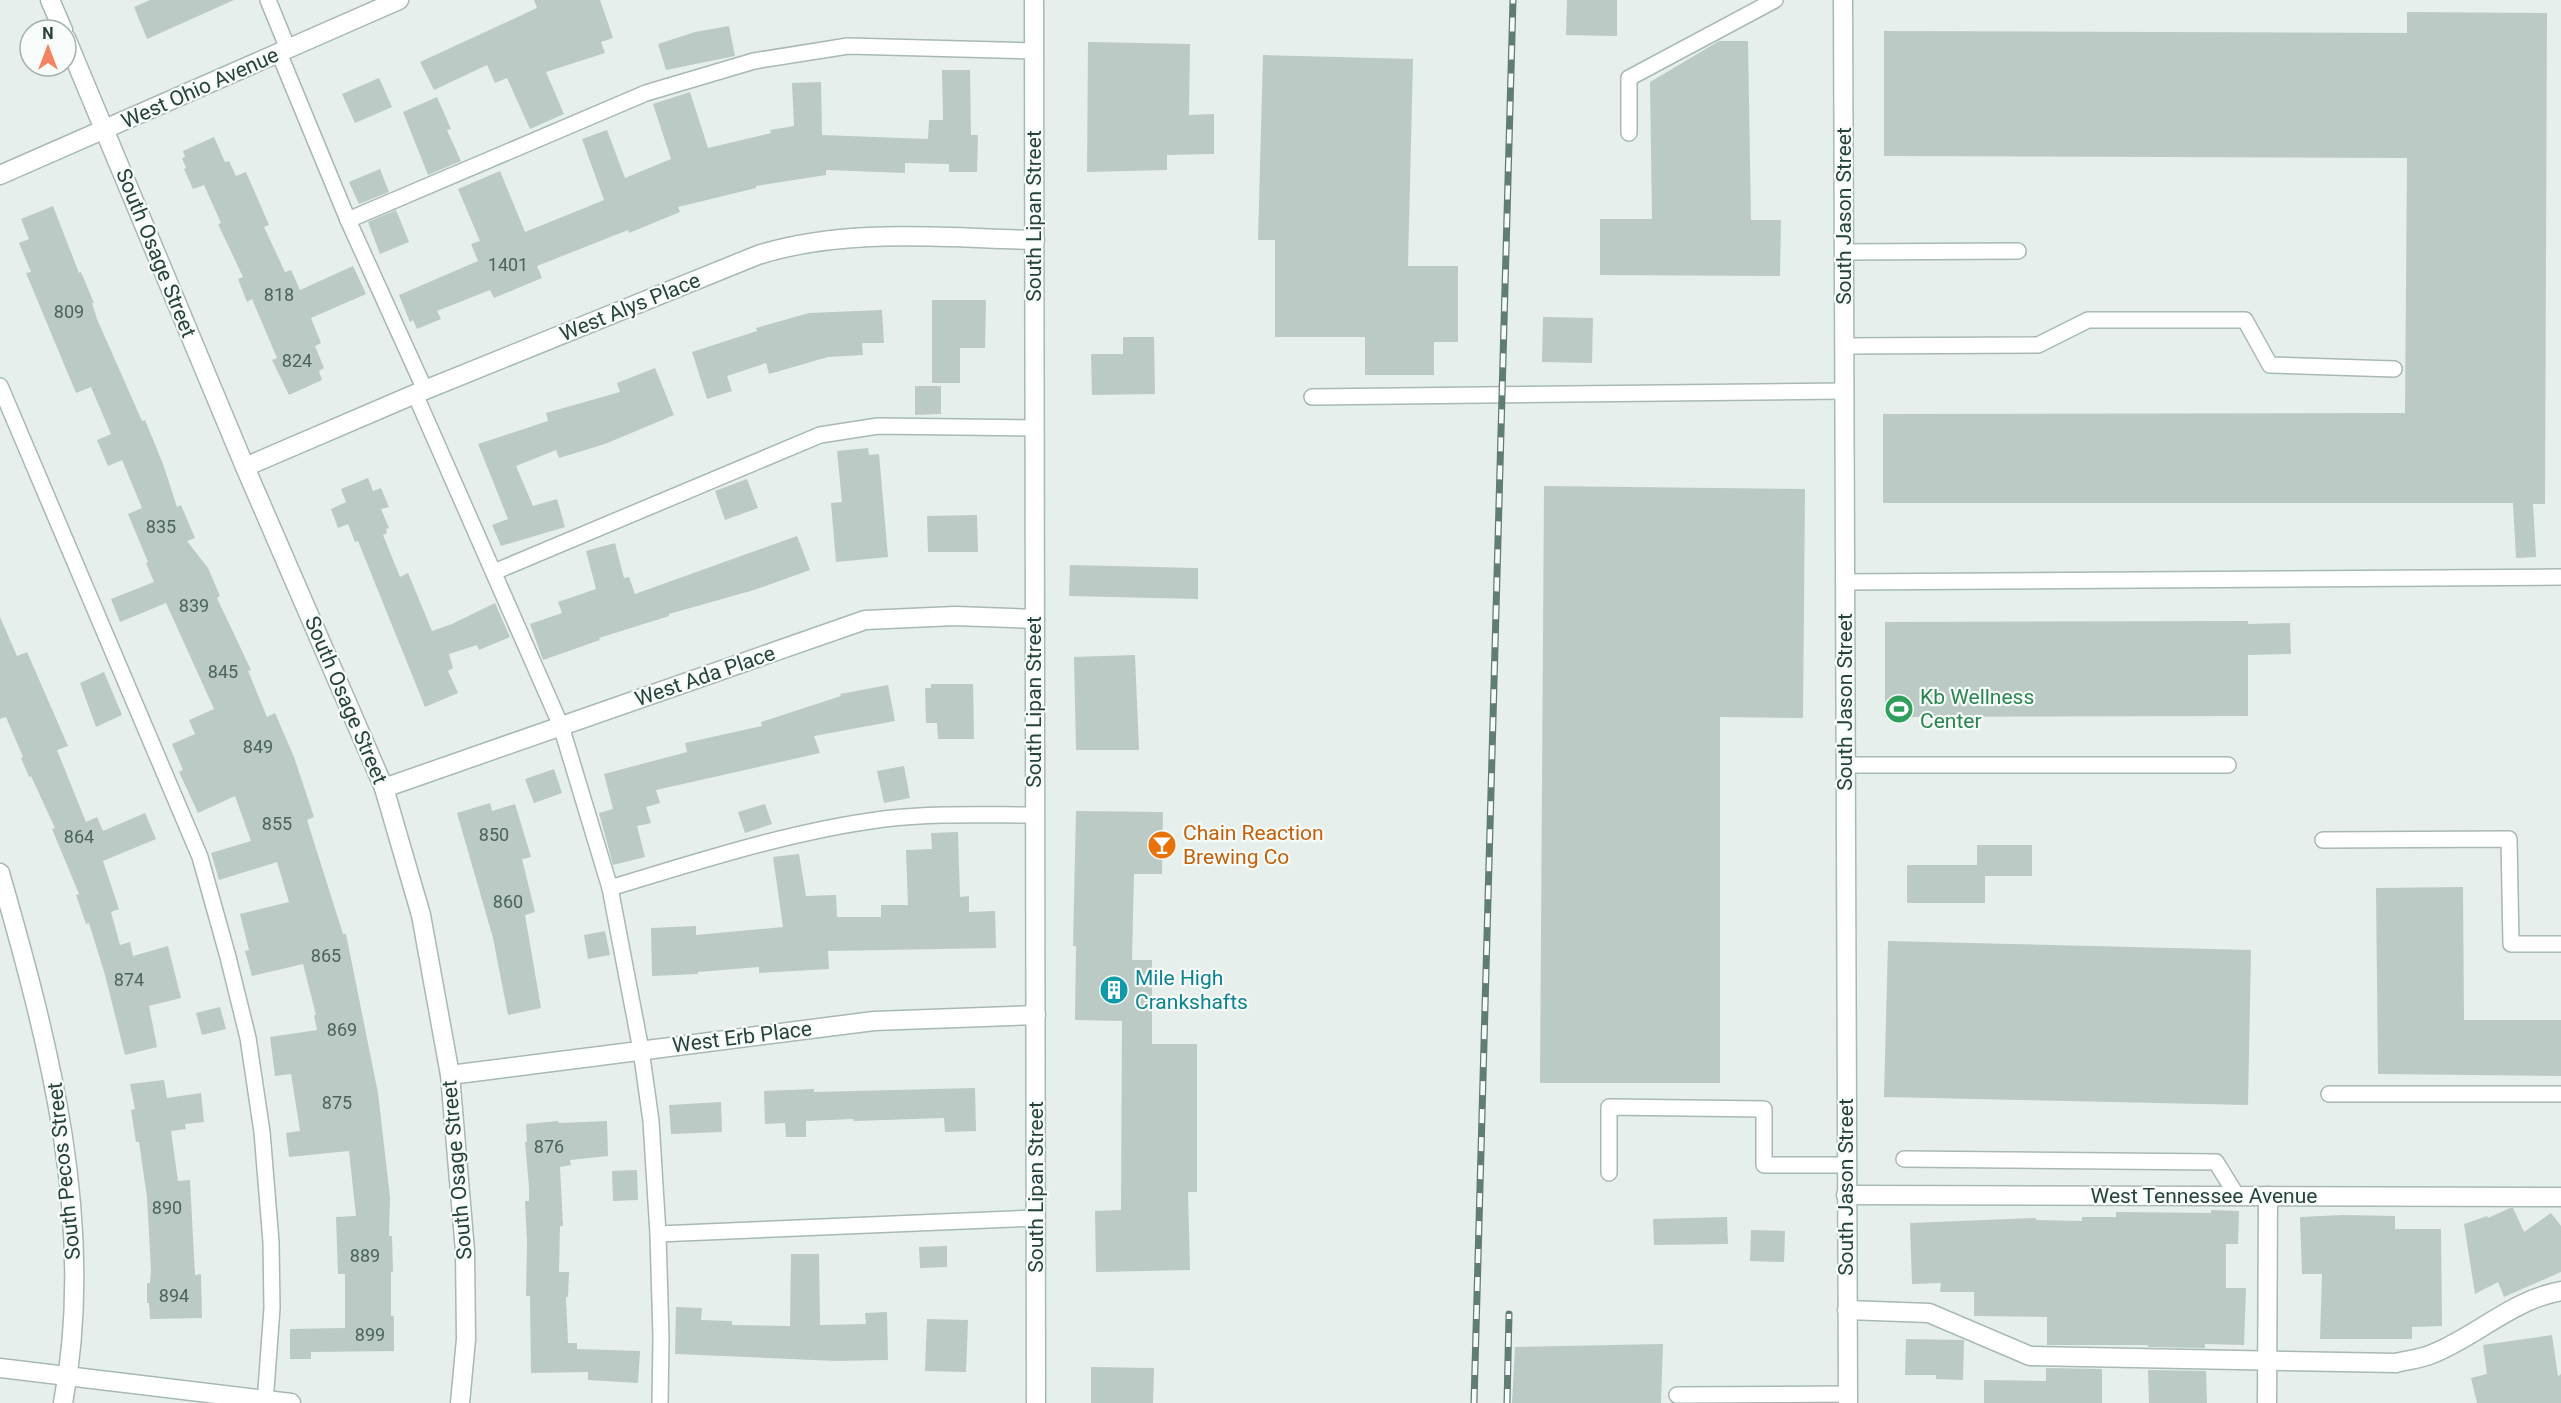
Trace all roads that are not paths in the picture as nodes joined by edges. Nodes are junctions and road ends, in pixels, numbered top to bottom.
1 (50, 0) edge
2 (268, 0) edge
3 (399, 0) edge
4 (1034, 0) edge
5 (1775, 0) edge
6 (1843, 0) edge
7 (58, 18) edge
8 (284, 51) junction
9 (1034, 51) junction
10 (78, 66) edge
11 (105, 129) junction
12 (1629, 133) dead end
13 (0, 175) edge
14 (348, 220) junction
15 (1035, 240) junction
16 (2018, 251) dead end
17 (1844, 252) junction
18 (1844, 346) junction
19 (2394, 369) dead end
20 (0, 386) edge
21 (1844, 391) junction
22 (420, 392) junction
23 (1312, 397) dead end
24 (1034, 428) junction
25 (245, 467) junction
26 (494, 572) junction
27 (2561, 577) edge
28 (1845, 582) junction
29 (1035, 619) junction
30 (561, 726) junction
31 (1845, 765) junction
32 (2228, 765) dead end
33 (384, 788) junction
34 (1034, 815) junction
35 (2323, 840) dead end
36 (0, 873) edge
37 (610, 888) junction
38 (2561, 944) edge
39 (1036, 1015) junction
40 (641, 1050) junction
41 (450, 1075) junction
42 (2329, 1094) dead end
43 (2561, 1094) edge
44 (1904, 1159) dead end
45 (1846, 1166) junction
46 (1609, 1173) dead end
47 (1846, 1195) junction
48 (2237, 1196) junction
49 (2268, 1196) junction
50 (2561, 1197) edge
51 (1036, 1218) junction
52 (658, 1234) junction
53 (2561, 1291) edge
54 (1847, 1310) junction
55 (2267, 1361) junction
56 (0, 1368) edge
57 (68, 1378) junction
58 (1677, 1395) dead end
59 (1848, 1399) edge
60 (266, 1401) edge
61 (63, 1403) edge
62 (291, 1403) edge
63 (460, 1403) edge
64 (660, 1403) edge
65 (1036, 1403) edge
66 (2267, 1403) edge

1 - 7 street
2 - 8 lane
3 - 8 street, West Ohio Avenue
4 - 9 street, South Lipan Street
5 - 12 lane
6 - 17 street, South Jason Street
8 - 11 street, West Ohio Avenue
8 - 14 lane
9 - 14 lane
9 - 15 street, South Lipan Street
10 - 11 street, South Osage Street
11 - 13 street, West Ohio Avenue
11 - 25 street, South Osage Street
14 - 22 lane
15 - 22 street, West Alys Place
15 - 24 street, South Lipan Street
16 - 17 lane
17 - 18 street, South Jason Street
18 - 19 lane
18 - 21 street, South Jason Street
20 - 60 lane
21 - 23 lane
21 - 28 street, South Jason Street
22 - 25 street, West Alys Place
22 - 26 lane
24 - 26 lane
24 - 29 street, South Lipan Street
25 - 33 street, South Osage Street
26 - 30 lane
27 - 28 lane
28 - 31 street, South Jason Street
29 - 30 street, West Ada Place
29 - 34 street, South Lipan Street
30 - 33 street, West Ada Place
30 - 37 lane
31 - 32 lane
31 - 45 street, South Jason Street
33 - 41 street, South Osage Street
34 - 37 lane
34 - 39 street, South Lipan Street
35 - 38 lane
36 - 57 street, South Pecos Street
37 - 40 lane
39 - 40 street, West Erb Place
39 - 51 street, South Lipan Street
40 - 41 street, West Erb Place
40 - 52 lane
41 - 63 street, South Osage Street
42 - 43 lane
44 - 48 lane
45 - 46 lane
45 - 47 street, South Jason Street
47 - 48 street, West Tennessee Avenue
47 - 54 street, South Jason Street
48 - 49 street, West Tennessee Avenue
49 - 50 street, West Tennessee Avenue
49 - 55 street
51 - 52 lane
51 - 65 street, South Lipan Street
52 - 64 lane
53 - 55 street
54 - 55 street
54 - 59 street, South Jason Street
55 - 66 street
56 - 57 street
57 - 60 street
57 - 61 street, South Pecos Street
58 - 59 lane
60 - 62 street

